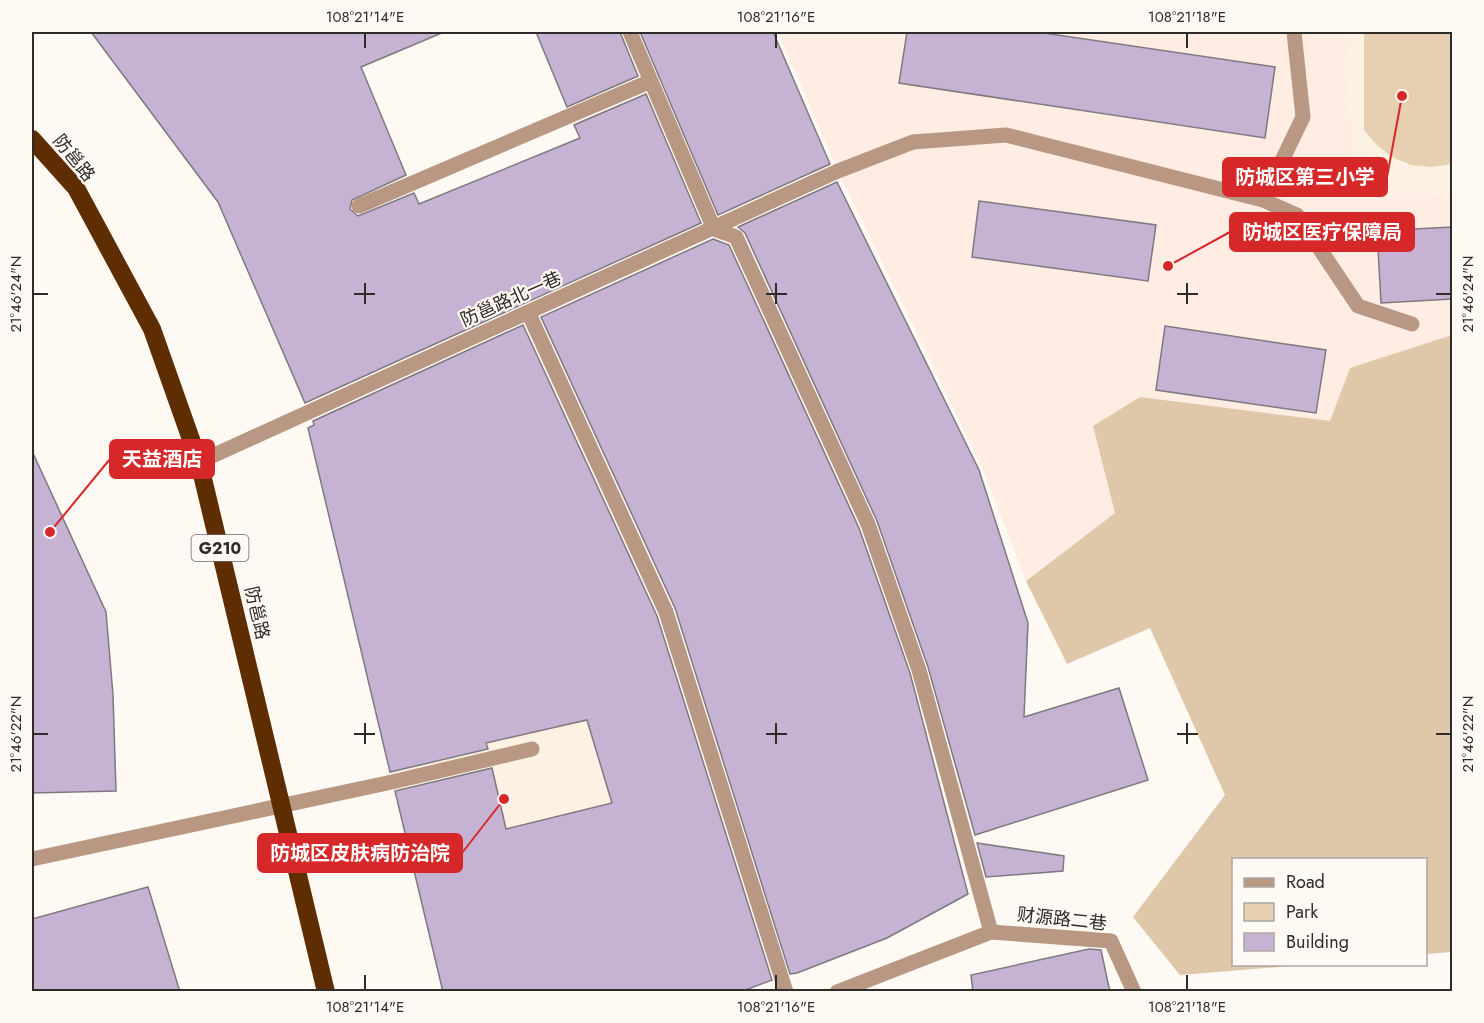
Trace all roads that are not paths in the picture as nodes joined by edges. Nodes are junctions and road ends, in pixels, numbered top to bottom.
1 (630, 32) edge
2 (1294, 32) edge
3 (651, 81) junction
4 (32, 139) edge
5 (1263, 200) junction
6 (359, 206) dead end
7 (714, 229) junction
8 (528, 312) junction
9 (1412, 324) dead end
10 (199, 462) junction
11 (532, 749) dead end
12 (281, 805) junction
13 (32, 859) edge
14 (991, 932) junction
15 (326, 992) edge
16 (786, 992) edge
17 (837, 992) edge
18 (1134, 992) edge

1 - 3 lane
2 - 5 lane
3 - 6 lane
3 - 7 lane
4 - 10 highway, 防邕路 / G210
5 - 7 lane, 防邕路北一巷
5 - 9 lane, 防邕路北一巷
7 - 8 lane, 防邕路北一巷
7 - 14 lane
8 - 10 lane, 防邕路北一巷
8 - 16 lane
10 - 12 highway, 防邕路 / G210
11 - 12 lane
12 - 13 lane
12 - 15 highway, 防邕路 / G210
14 - 17 lane
14 - 18 lane, 财源路二巷

